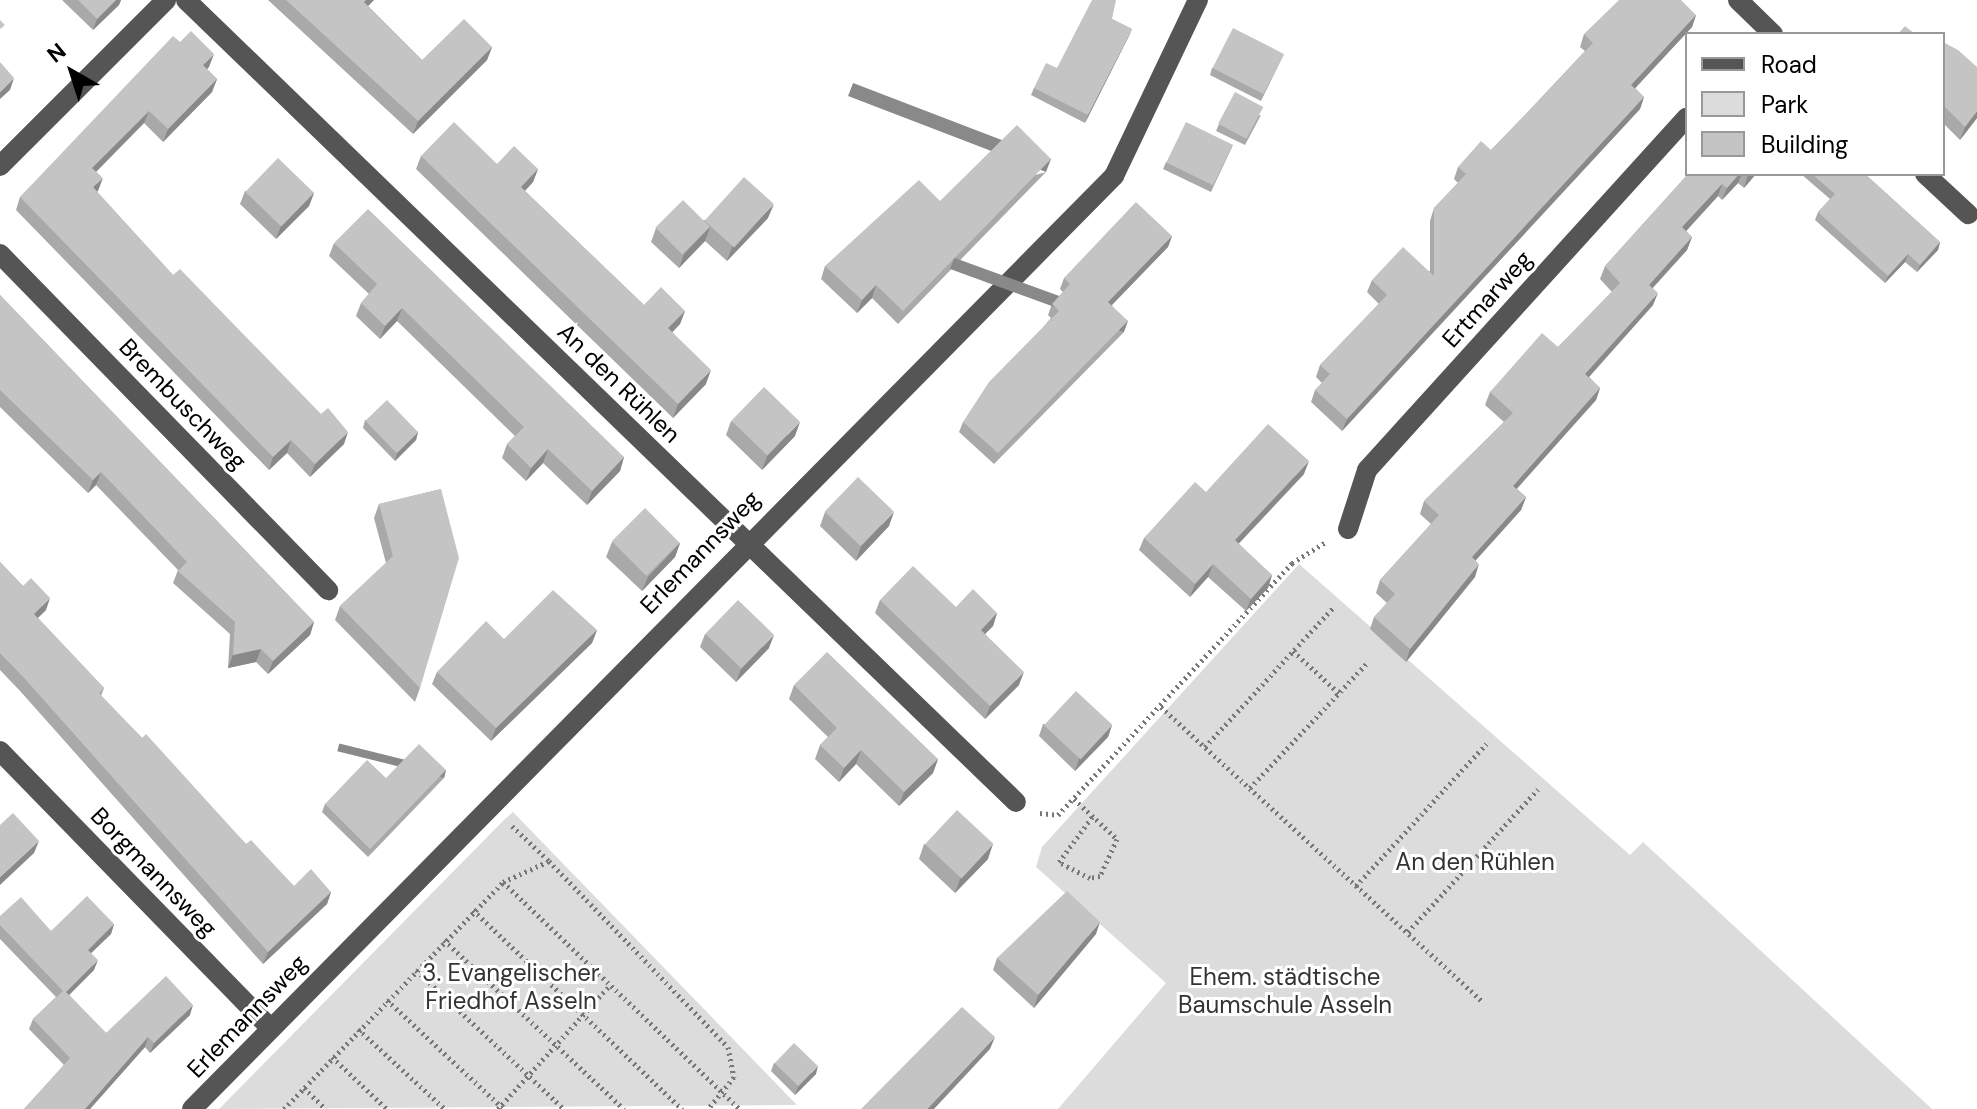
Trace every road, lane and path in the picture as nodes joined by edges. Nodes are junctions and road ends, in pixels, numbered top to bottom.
1 (166, 0) edge
2 (186, 0) edge
3 (1198, 0) edge
4 (1738, 0) edge
5 (1767, 32) edge
6 (1685, 119) edge
7 (0, 166) edge
8 (1927, 176) edge
9 (1968, 214) dead end
10 (0, 254) edge
11 (1348, 529) joint
12 (746, 542) junction
13 (328, 590) dead end
14 (1333, 608) dead end
15 (1293, 651) junction
16 (1368, 662) dead end
17 (1339, 693) junction
18 (1161, 707) junction
19 (1486, 744) dead end
20 (1205, 747) junction
21 (0, 751) edge
22 (1250, 788) junction
23 (1538, 789) dead end
24 (1074, 799) junction
25 (490, 804) junction
26 (1022, 807) joint
27 (1092, 817) junction
28 (549, 861) junction
29 (503, 882) junction
30 (1356, 886) junction
31 (473, 910) junction
32 (1408, 932) junction
33 (444, 940) junction
34 (416, 970) junction
35 (610, 985) junction
36 (387, 1000) junction
37 (1484, 1003) dead end
38 (581, 1015) junction
39 (271, 1029) junction
40 (358, 1029) junction
41 (555, 1045) junction
42 (332, 1057) junction
43 (528, 1075) junction
44 (304, 1088) junction
45 (722, 1092) junction
46 (501, 1108) edge
47 (192, 1109) edge
48 (284, 1109) edge
49 (326, 1109) edge
50 (387, 1109) edge
51 (445, 1109) edge
52 (564, 1109) edge
53 (624, 1109) edge
54 (682, 1109) edge
55 (708, 1109) edge
56 (740, 1109) edge

1 - 7 street
2 - 12 street, An den Rühlen
3 - 12 street, Erlemannsweg
4 - 5 street
6 - 11 street, Ertmarweg
8 - 9 street
10 - 13 street, Brembuschweg
11 - 18 path
12 - 25 street, Erlemannsweg
12 - 26 street, An den Rühlen
14 - 15 path
15 - 17 path
15 - 20 path
16 - 17 path
17 - 22 path
18 - 20 path
18 - 24 path
19 - 30 path
20 - 22 path
21 - 39 street, Borgmannsweg
22 - 30 path
23 - 32 path
24 - 26 path
24 - 27 path
25 - 28 path
25 - 39 street, Erlemannsweg
27 - 27 path
28 - 29 path
28 - 45 path
29 - 31 path
29 - 35 path
30 - 32 path
31 - 33 path
31 - 38 path
32 - 37 path
33 - 34 path
33 - 41 path
34 - 36 path
34 - 43 path
35 - 38 path
35 - 45 path
36 - 40 path
36 - 46 path
38 - 41 path
38 - 54 path
39 - 47 street, Erlemannsweg
40 - 42 path
40 - 51 path
41 - 43 path
41 - 53 path
42 - 44 path
42 - 50 path
43 - 46 path
43 - 52 path
44 - 48 path
44 - 49 path
45 - 55 path
45 - 56 path

